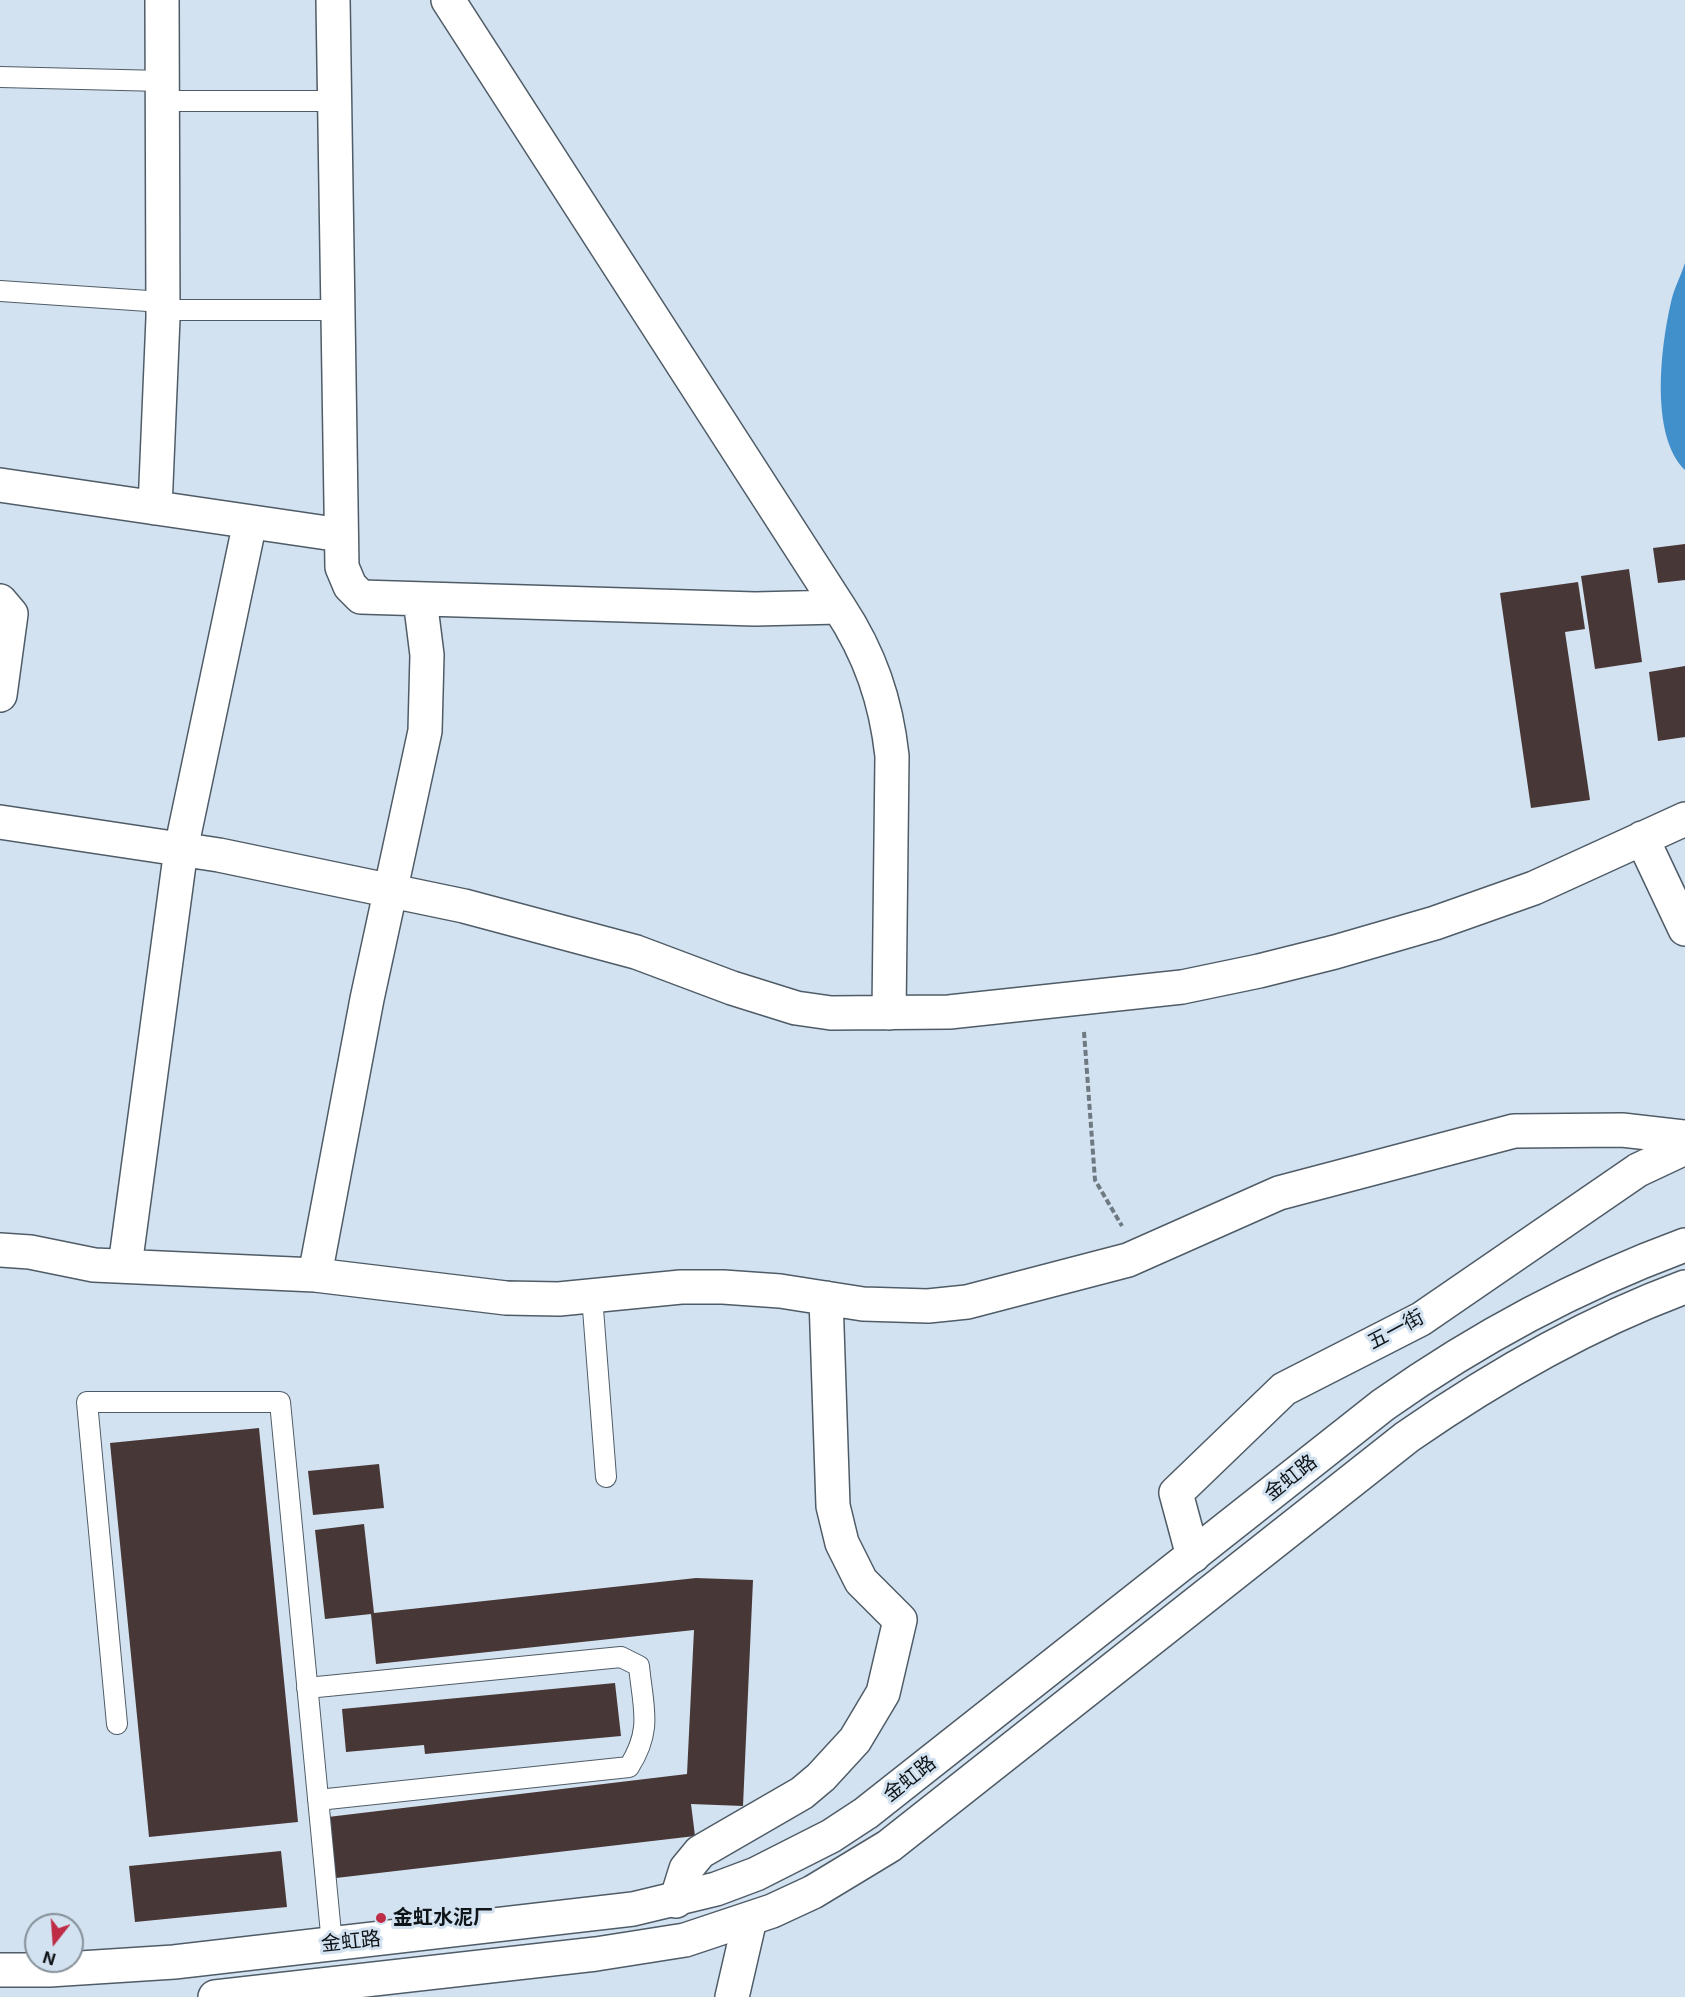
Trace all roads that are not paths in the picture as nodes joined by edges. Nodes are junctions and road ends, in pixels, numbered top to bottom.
1 (162, 0) edge
2 (333, 0) edge
3 (448, 0) edge
4 (0, 77) edge
5 (162, 91) junction
6 (335, 101) junction
7 (0, 291) edge
8 (163, 306) junction
9 (338, 310) junction
10 (0, 485) edge
11 (155, 508) junction
12 (250, 522) junction
13 (341, 535) junction
14 (420, 599) junction
15 (0, 601) edge
16 (839, 607) junction
17 (0, 695) edge
18 (1685, 819) edge
19 (0, 822) edge
20 (1642, 838) junction
21 (181, 849) junction
22 (392, 890) junction
23 (1685, 929) edge
24 (889, 1013) junction
25 (1685, 1137) edge
26 (1685, 1148) edge
27 (1685, 1245) edge
28 (0, 1250) edge
29 (125, 1266) junction
30 (315, 1275) junction
31 (1685, 1287) edge
32 (592, 1296) junction
33 (826, 1298) junction
34 (606, 1477) dead end
35 (1193, 1556) junction
36 (307, 1688) junction
37 (117, 1724) dead end
38 (318, 1800) junction
39 (675, 1901) junction
40 (750, 1919) junction
41 (332, 1944) junction
42 (0, 1970) edge
43 (215, 1997) edge
44 (732, 1997) edge

1 - 5 street
2 - 6 street
3 - 16 street
4 - 5 lane
5 - 6 lane
5 - 8 street
6 - 9 street
7 - 8 lane
8 - 9 lane
8 - 11 street
9 - 13 street
10 - 11 street
11 - 12 street
12 - 13 street
12 - 21 street
13 - 14 street
14 - 16 street
14 - 22 street
15 - 17 street
16 - 24 street
18 - 20 street
19 - 21 street
20 - 23 street
20 - 24 street
21 - 22 street
21 - 29 street
22 - 24 street
22 - 30 street
25 - 33 street
26 - 35 street, 五一街
27 - 35 street, 金虹路
28 - 29 street
29 - 30 street
30 - 32 street
31 - 40 street, 金虹路
32 - 33 street
32 - 34 lane
33 - 39 street
35 - 39 street, 金虹路
36 - 37 lane
36 - 38 lane
36 - 38 lane
38 - 41 lane
39 - 41 street, 金虹路
40 - 43 street, 金虹路
40 - 44 street
41 - 42 street, 金虹路

